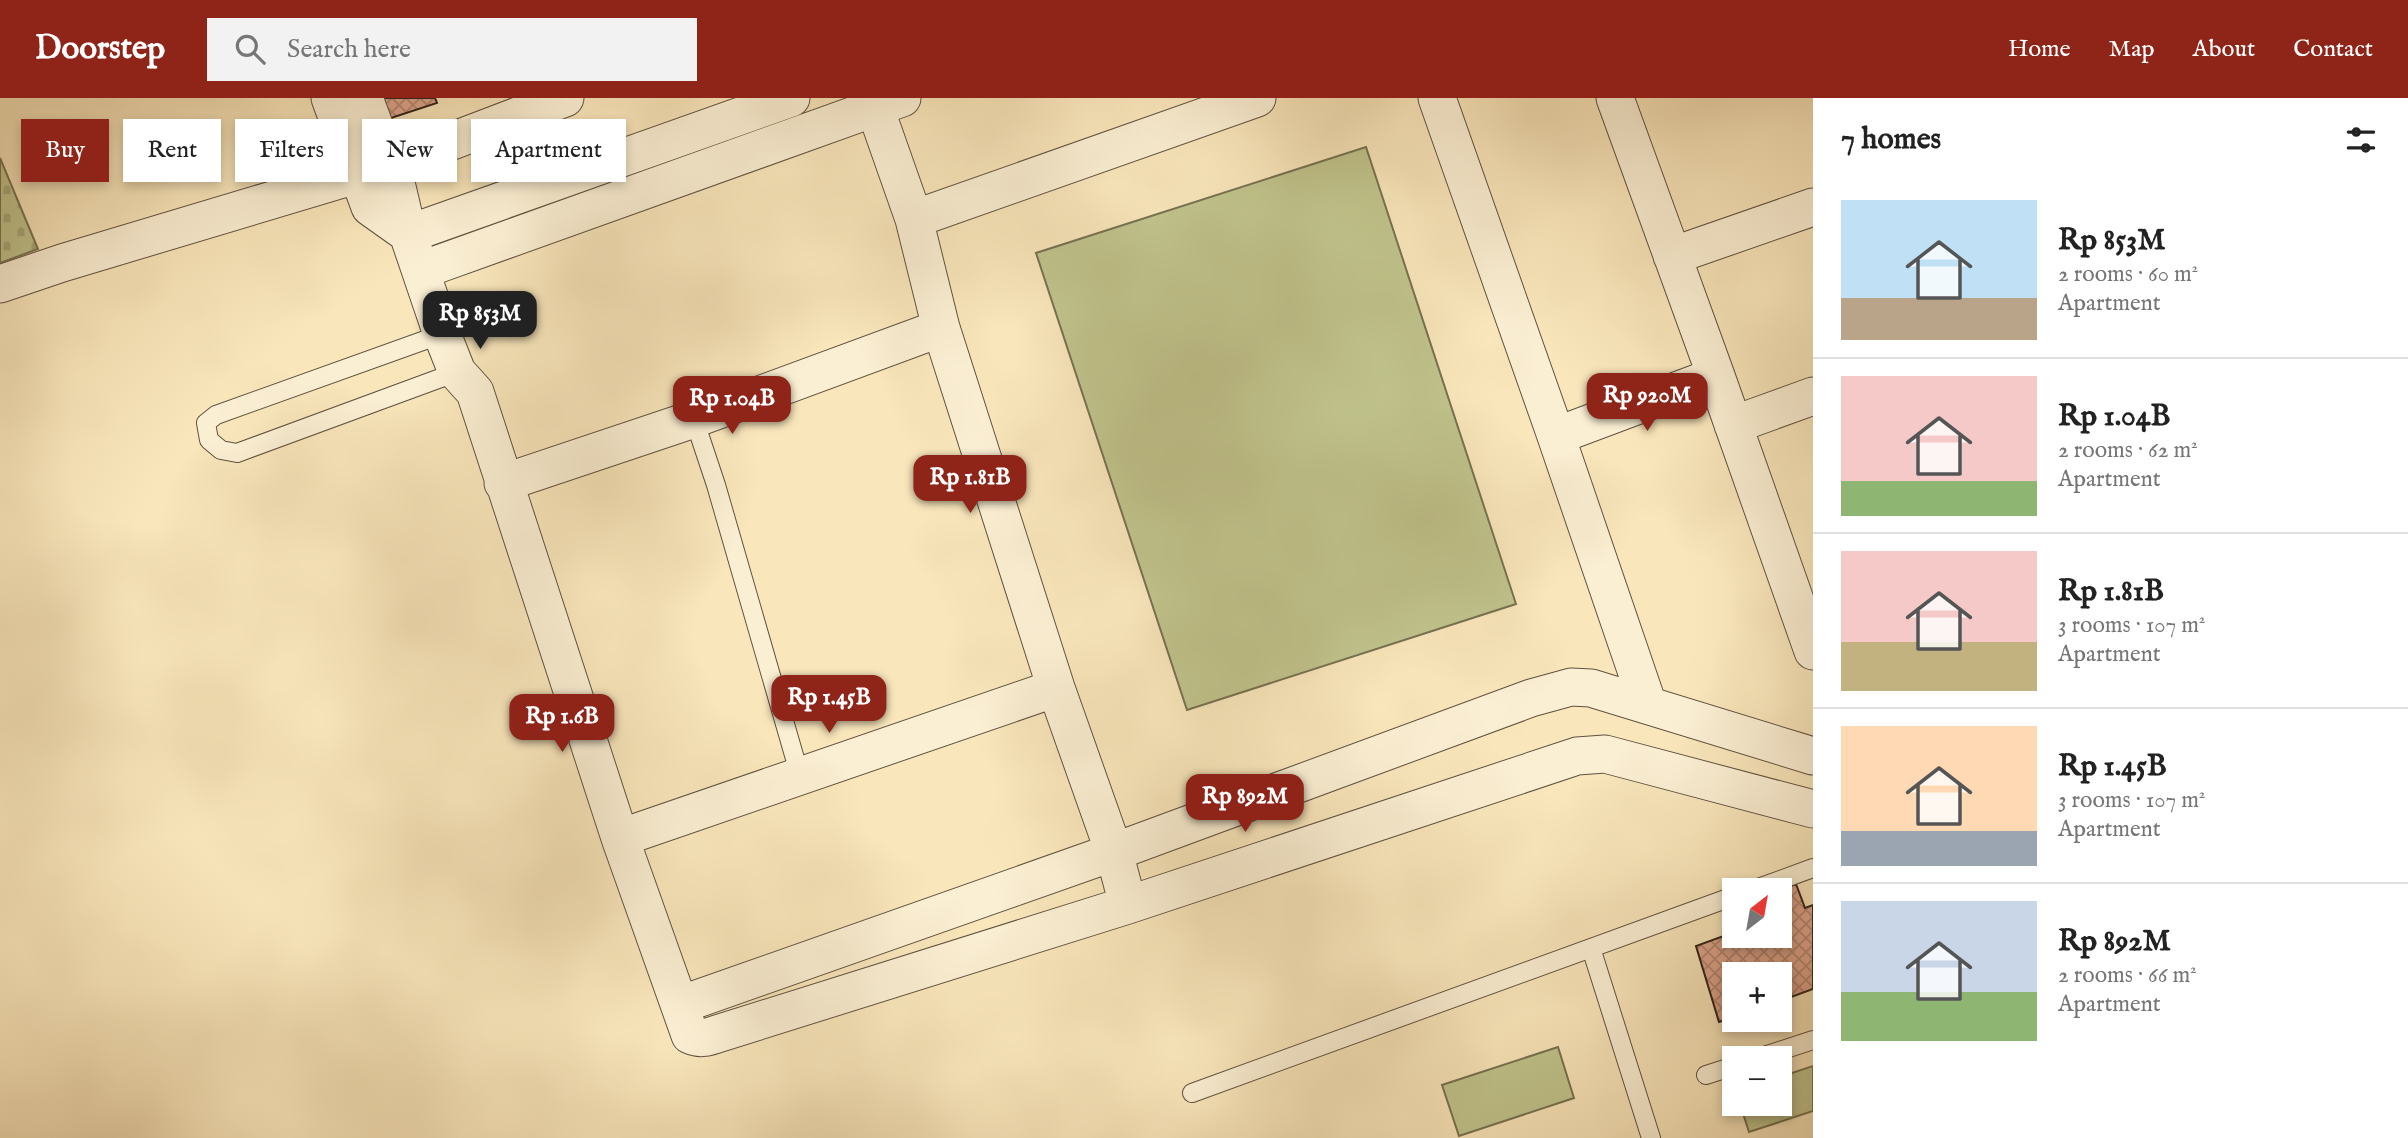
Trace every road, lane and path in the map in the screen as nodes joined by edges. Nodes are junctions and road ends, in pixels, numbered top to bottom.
1 (330, 98) edge
2 (364, 98) edge
3 (565, 98) edge
4 (790, 98) edge
5 (1256, 98) edge
6 (1437, 98) edge
7 (1615, 98) edge
8 (888, 103) edge
9 (367, 119) edge
10 (457, 138) edge
11 (362, 150) edge
12 (362, 173) edge
13 (373, 182) edge
14 (1813, 207) edge
15 (914, 219) junction
16 (408, 234) junction
17 (1672, 256) junction
18 (422, 270) junction
19 (0, 284) edge
20 (941, 328) junction
21 (442, 334) junction
22 (457, 372) junction
23 (1716, 376) junction
24 (1813, 396) edge
25 (694, 419) junction
26 (1733, 425) junction
27 (1556, 436) junction
28 (503, 483) junction
29 (1802, 584) edge
30 (1813, 651) edge
31 (1056, 688) junction
32 (1648, 705) junction
33 (1813, 756) edge
34 (800, 776) junction
35 (1813, 809) edge
36 (620, 838) junction
37 (1114, 852) junction
38 (1813, 868) edge
39 (1786, 878) edge
40 (1722, 900) edge
41 (1128, 905) junction
42 (1591, 948) junction
43 (680, 1005) junction
44 (1813, 1040) edge
45 (1792, 1047) edge
46 (1722, 1070) edge
47 (1706, 1075) dead end
48 (1192, 1093) dead end
49 (1651, 1138) edge

1 - 11 street
2 - 9 street
3 - 10 street
4 - 16 street
5 - 15 street
6 - 27 street
7 - 17 street
8 - 15 street
8 - 18 street
12 - 19 street
13 - 16 street
14 - 17 street
15 - 20 street
16 - 18 street
17 - 23 street
18 - 21 street
20 - 25 street
20 - 31 street
21 - 22 street
21 - 22 lane
22 - 28 street
23 - 26 street
23 - 27 street
24 - 26 street
25 - 28 street
25 - 34 lane
26 - 29 street
27 - 32 street
28 - 36 street
29 - 30 street
31 - 34 street
31 - 37 street
32 - 33 street
32 - 37 street
34 - 36 street
35 - 41 street
36 - 43 street
37 - 41 street
37 - 43 street
38 - 39 lane
40 - 42 lane
41 - 43 street
42 - 48 lane
42 - 49 lane
44 - 45 lane
46 - 47 lane

